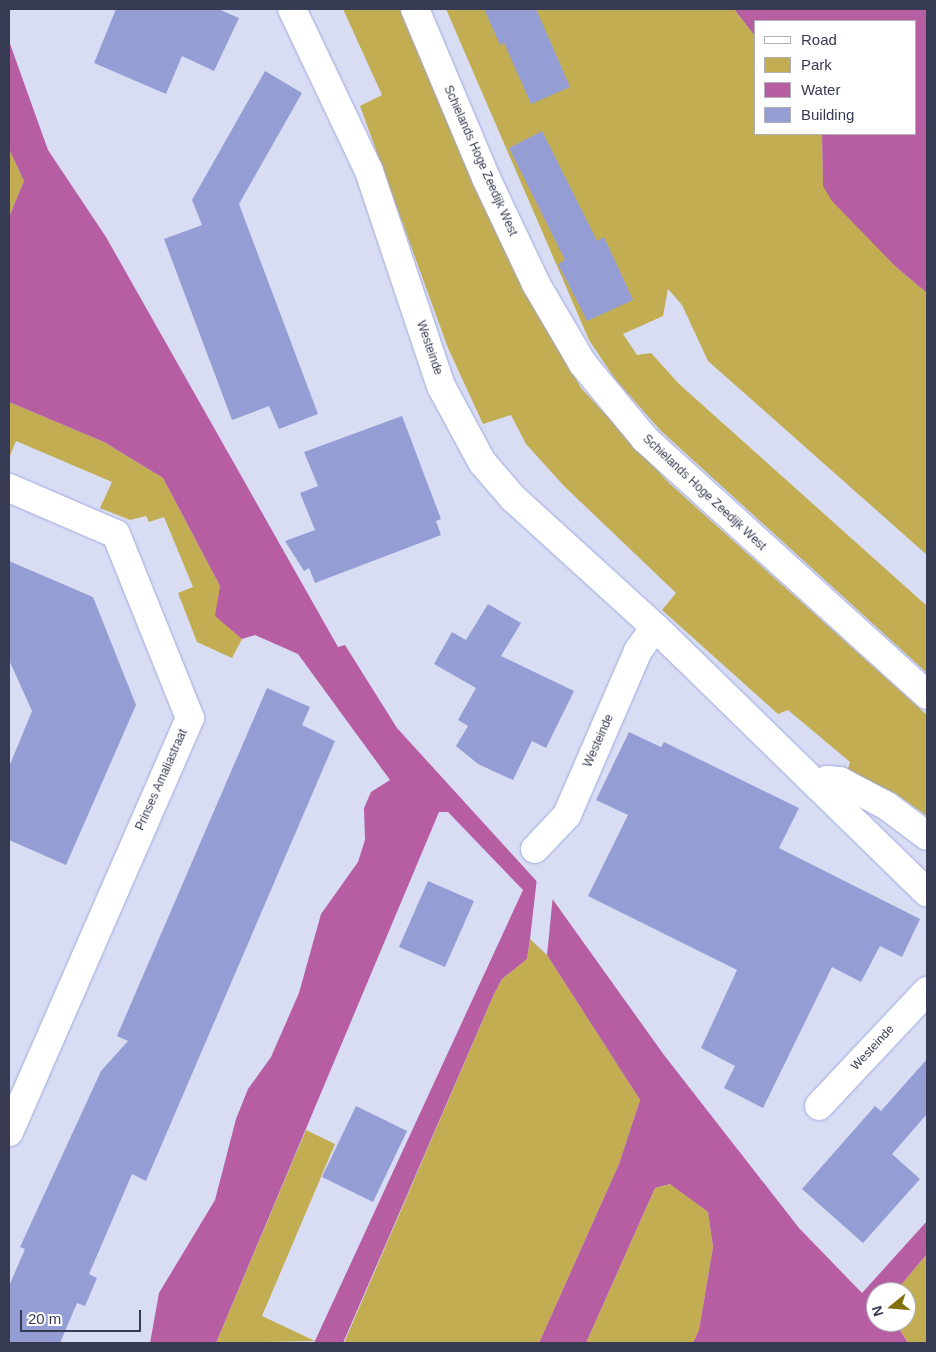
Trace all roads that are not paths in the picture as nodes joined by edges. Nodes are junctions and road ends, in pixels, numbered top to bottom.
1 (292, 9) edge
2 (415, 9) edge
3 (9, 488) edge
4 (655, 627) junction
5 (927, 695) edge
6 (819, 787) junction
7 (927, 836) edge
8 (535, 849) dead end
9 (927, 892) edge
10 (927, 991) edge
11 (819, 1106) dead end
12 (11, 1122) edge

1 - 4 street, Westeinde
2 - 5 street, Schielands Hoge Zeedijk West
3 - 12 street, Prinses Amaliastraat
4 - 6 street, Westeinde
4 - 8 street, Westeinde
6 - 7 street
6 - 9 street, Westeinde
10 - 11 street, Westeinde

